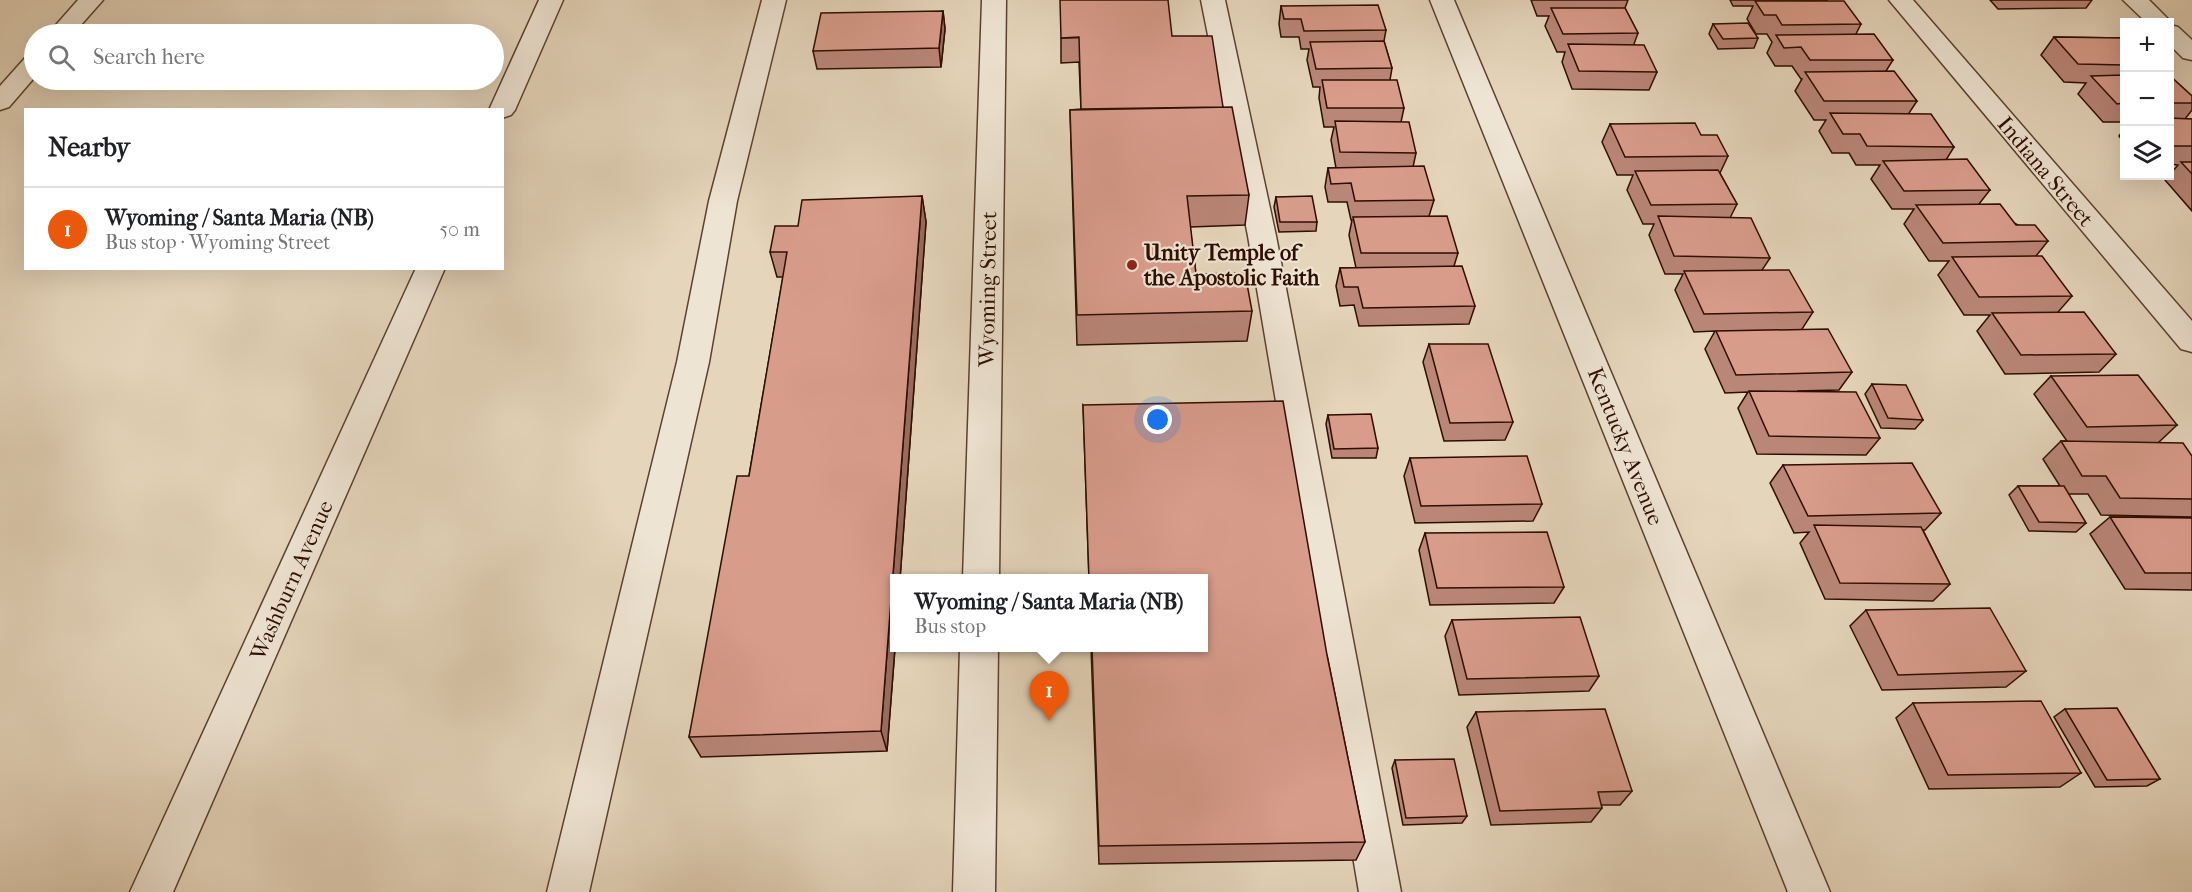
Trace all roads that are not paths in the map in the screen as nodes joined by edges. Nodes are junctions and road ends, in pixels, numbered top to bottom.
1 (91, 0) edge
2 (551, 0) edge
3 (774, 0) edge
4 (994, 0) edge
5 (1213, 0) edge
6 (1442, 0) edge
7 (1901, 0) edge
8 (2135, 0) edge
9 (2155, 18) edge
10 (69, 24) edge
11 (2174, 37) edge
12 (2192, 53) edge
13 (24, 74) edge
14 (0, 102) edge
15 (503, 108) edge
16 (430, 270) edge
17 (2192, 341) edge
18 (981, 574) edge
19 (979, 652) edge
20 (151, 892) edge
21 (567, 892) edge
22 (974, 892) edge
23 (1380, 892) edge
24 (1809, 892) edge

1 - 10 street
2 - 15 street
3 - 21 street
4 - 18 street, Wyoming Street
5 - 23 street
6 - 24 street, Kentucky Avenue
7 - 17 street, Indiana Street
8 - 9 street
11 - 12 street
13 - 14 street
16 - 20 street, Washburn Avenue
19 - 22 street

